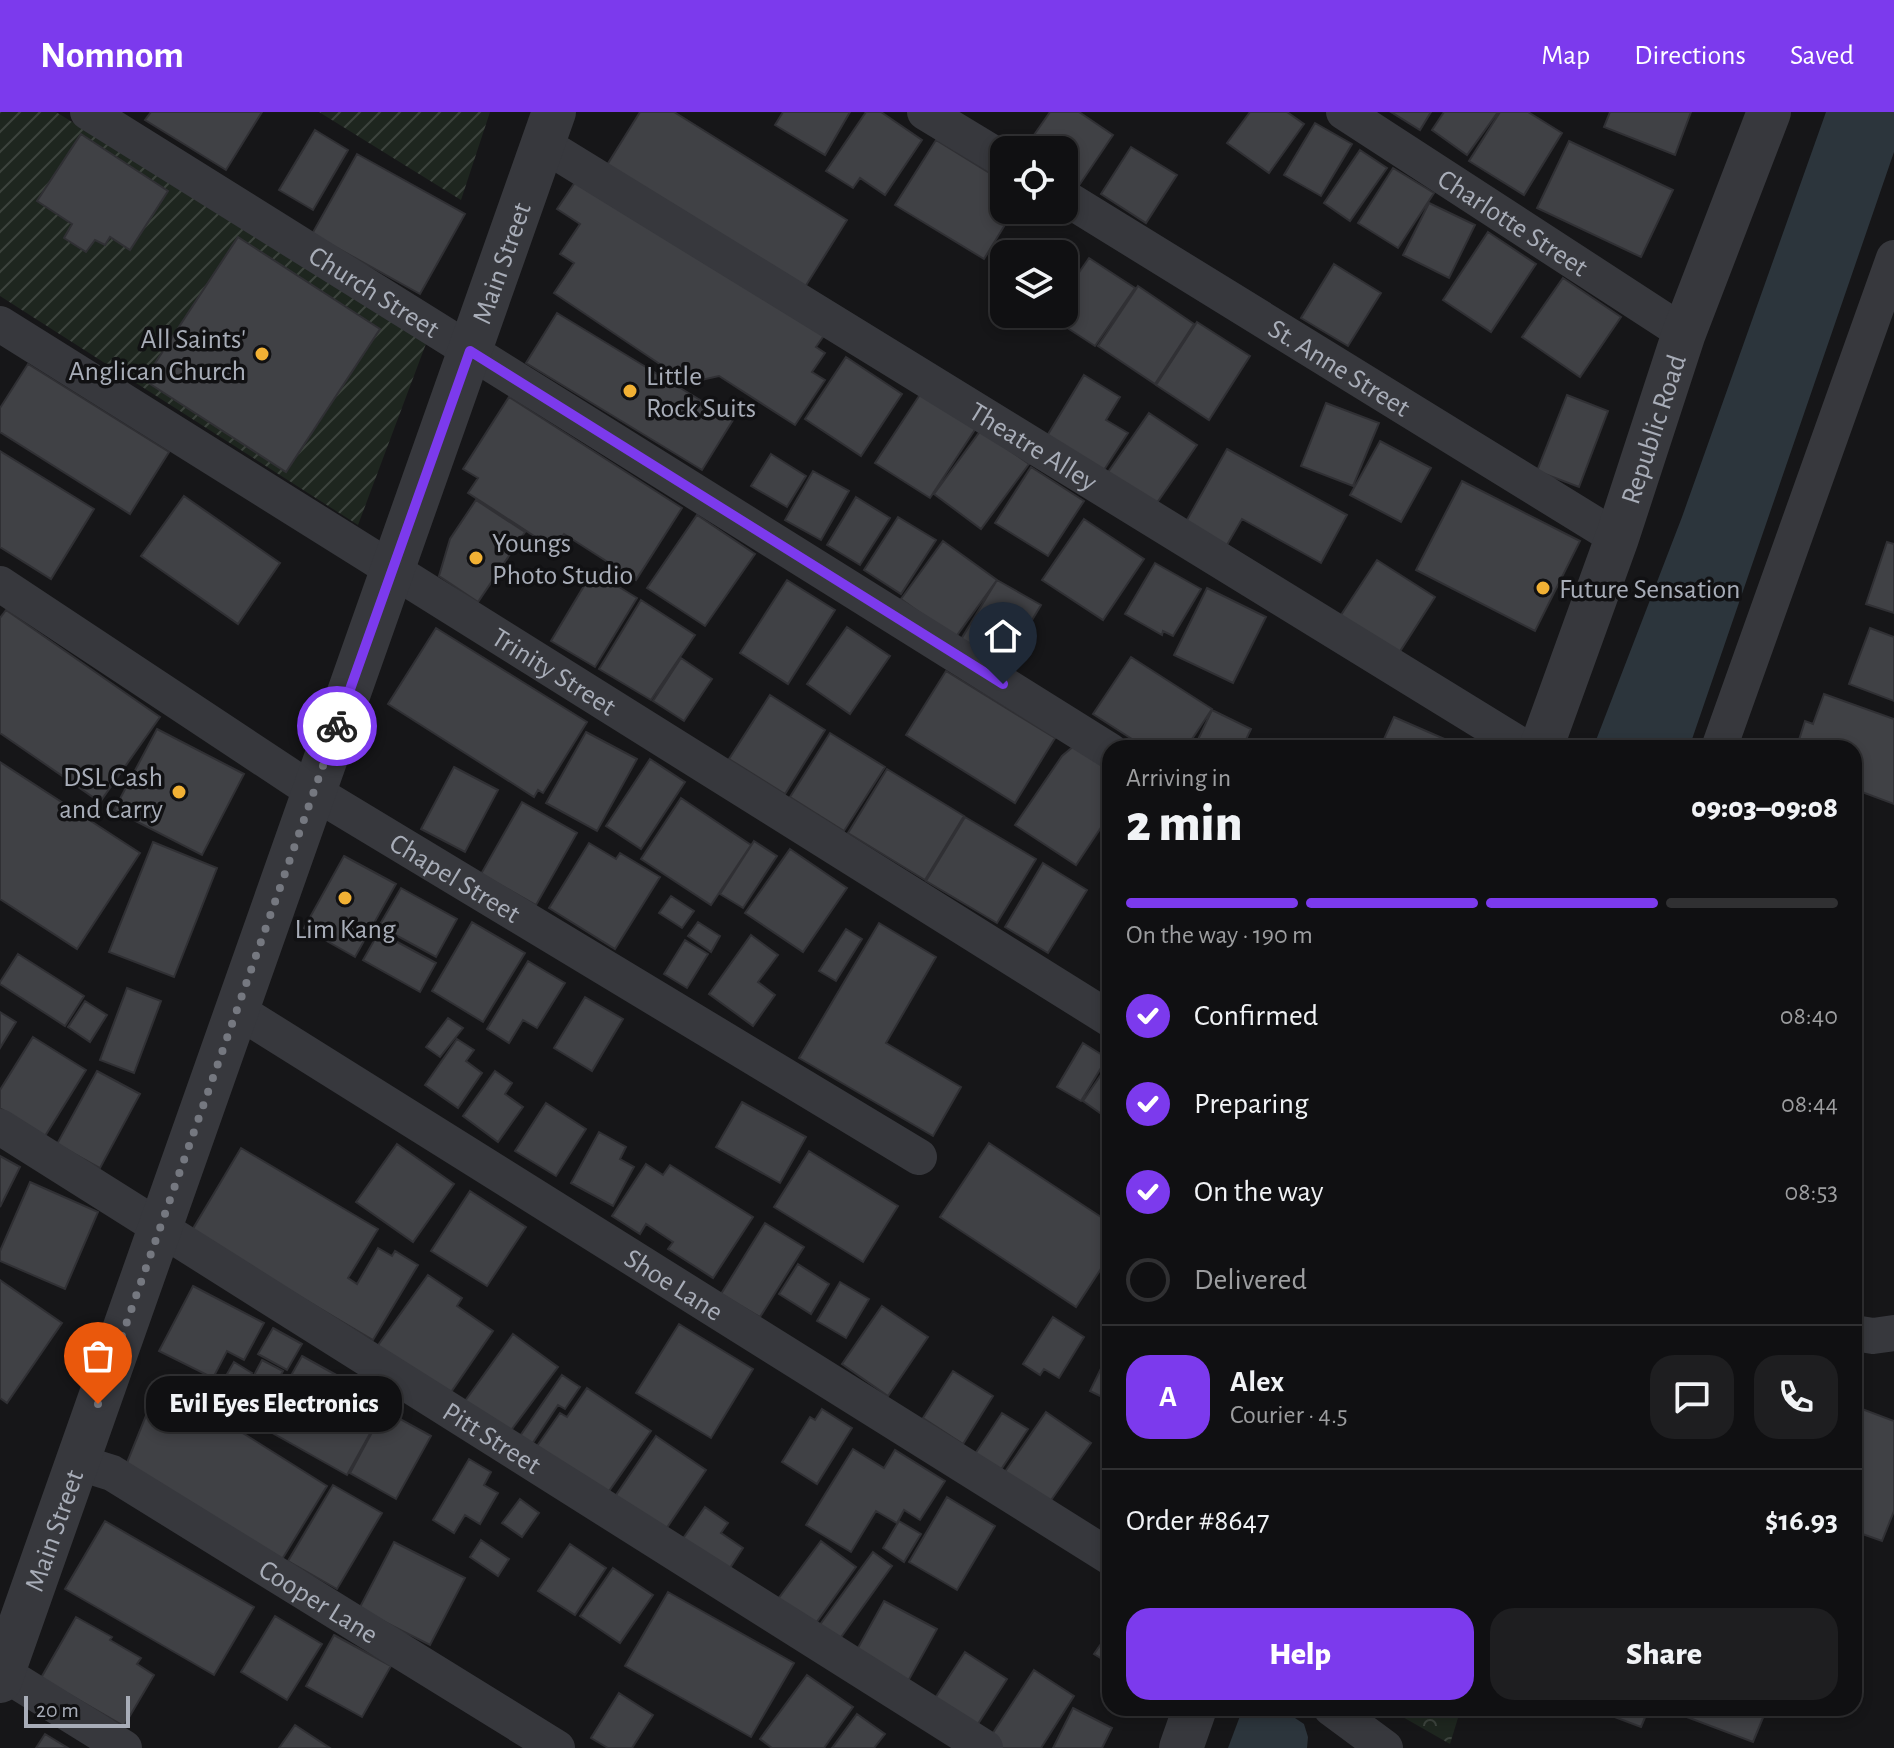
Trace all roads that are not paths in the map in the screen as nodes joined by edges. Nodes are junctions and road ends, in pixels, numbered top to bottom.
1 (88, 112) edge
2 (925, 112) edge
3 (1344, 112) edge
4 (1769, 112) edge
5 (549, 128) edge
6 (990, 151) edge
7 (1078, 206) edge
8 (1894, 258) edge
9 (0, 324) edge
10 (1684, 333) junction
11 (470, 351) junction
12 (1617, 538) junction
13 (393, 569) junction
14 (0, 584) edge
15 (1512, 740) edge
16 (1544, 740) edge
17 (1722, 740) edge
18 (1102, 746) edge
19 (314, 792) junction
20 (237, 1010) junction
21 (1102, 1014) edge
22 (0, 1127) edge
23 (919, 1157) dead end
24 (160, 1228) junction
25 (1894, 1333) edge
26 (1862, 1334) edge
27 (77, 1462) junction
28 (1102, 1552) edge
29 (1, 1675) edge
30 (1192, 1716) edge
31 (1342, 1716) edge
32 (124, 1748) edge
33 (557, 1748) edge
34 (985, 1748) edge
35 (1181, 1748) edge
36 (1385, 1748) edge

1 - 11 street, Church Street
2 - 6 street
3 - 10 street, Charlotte Street
4 - 10 street, Republic Road
5 - 11 street, Main Street
5 - 15 street, Theatre Alley
7 - 12 street, St. Anne Street
8 - 17 street
9 - 13 street, Trinity Street
10 - 12 street, Republic Road
11 - 13 street, Main Street
11 - 18 street, Church Street
12 - 16 street, Republic Road
13 - 19 street, Main Street
13 - 21 street, Trinity Street
14 - 19 street, Chapel Street
19 - 20 street, Main Street
19 - 23 street, Chapel Street
20 - 24 street, Main Street
20 - 28 street, Shoe Lane
22 - 24 street, Pitt Street
24 - 27 street, Main Street
24 - 34 street, Pitt Street
25 - 26 street
27 - 29 street, Main Street
27 - 33 street, Cooper Lane
29 - 32 street
30 - 35 street
31 - 36 street

